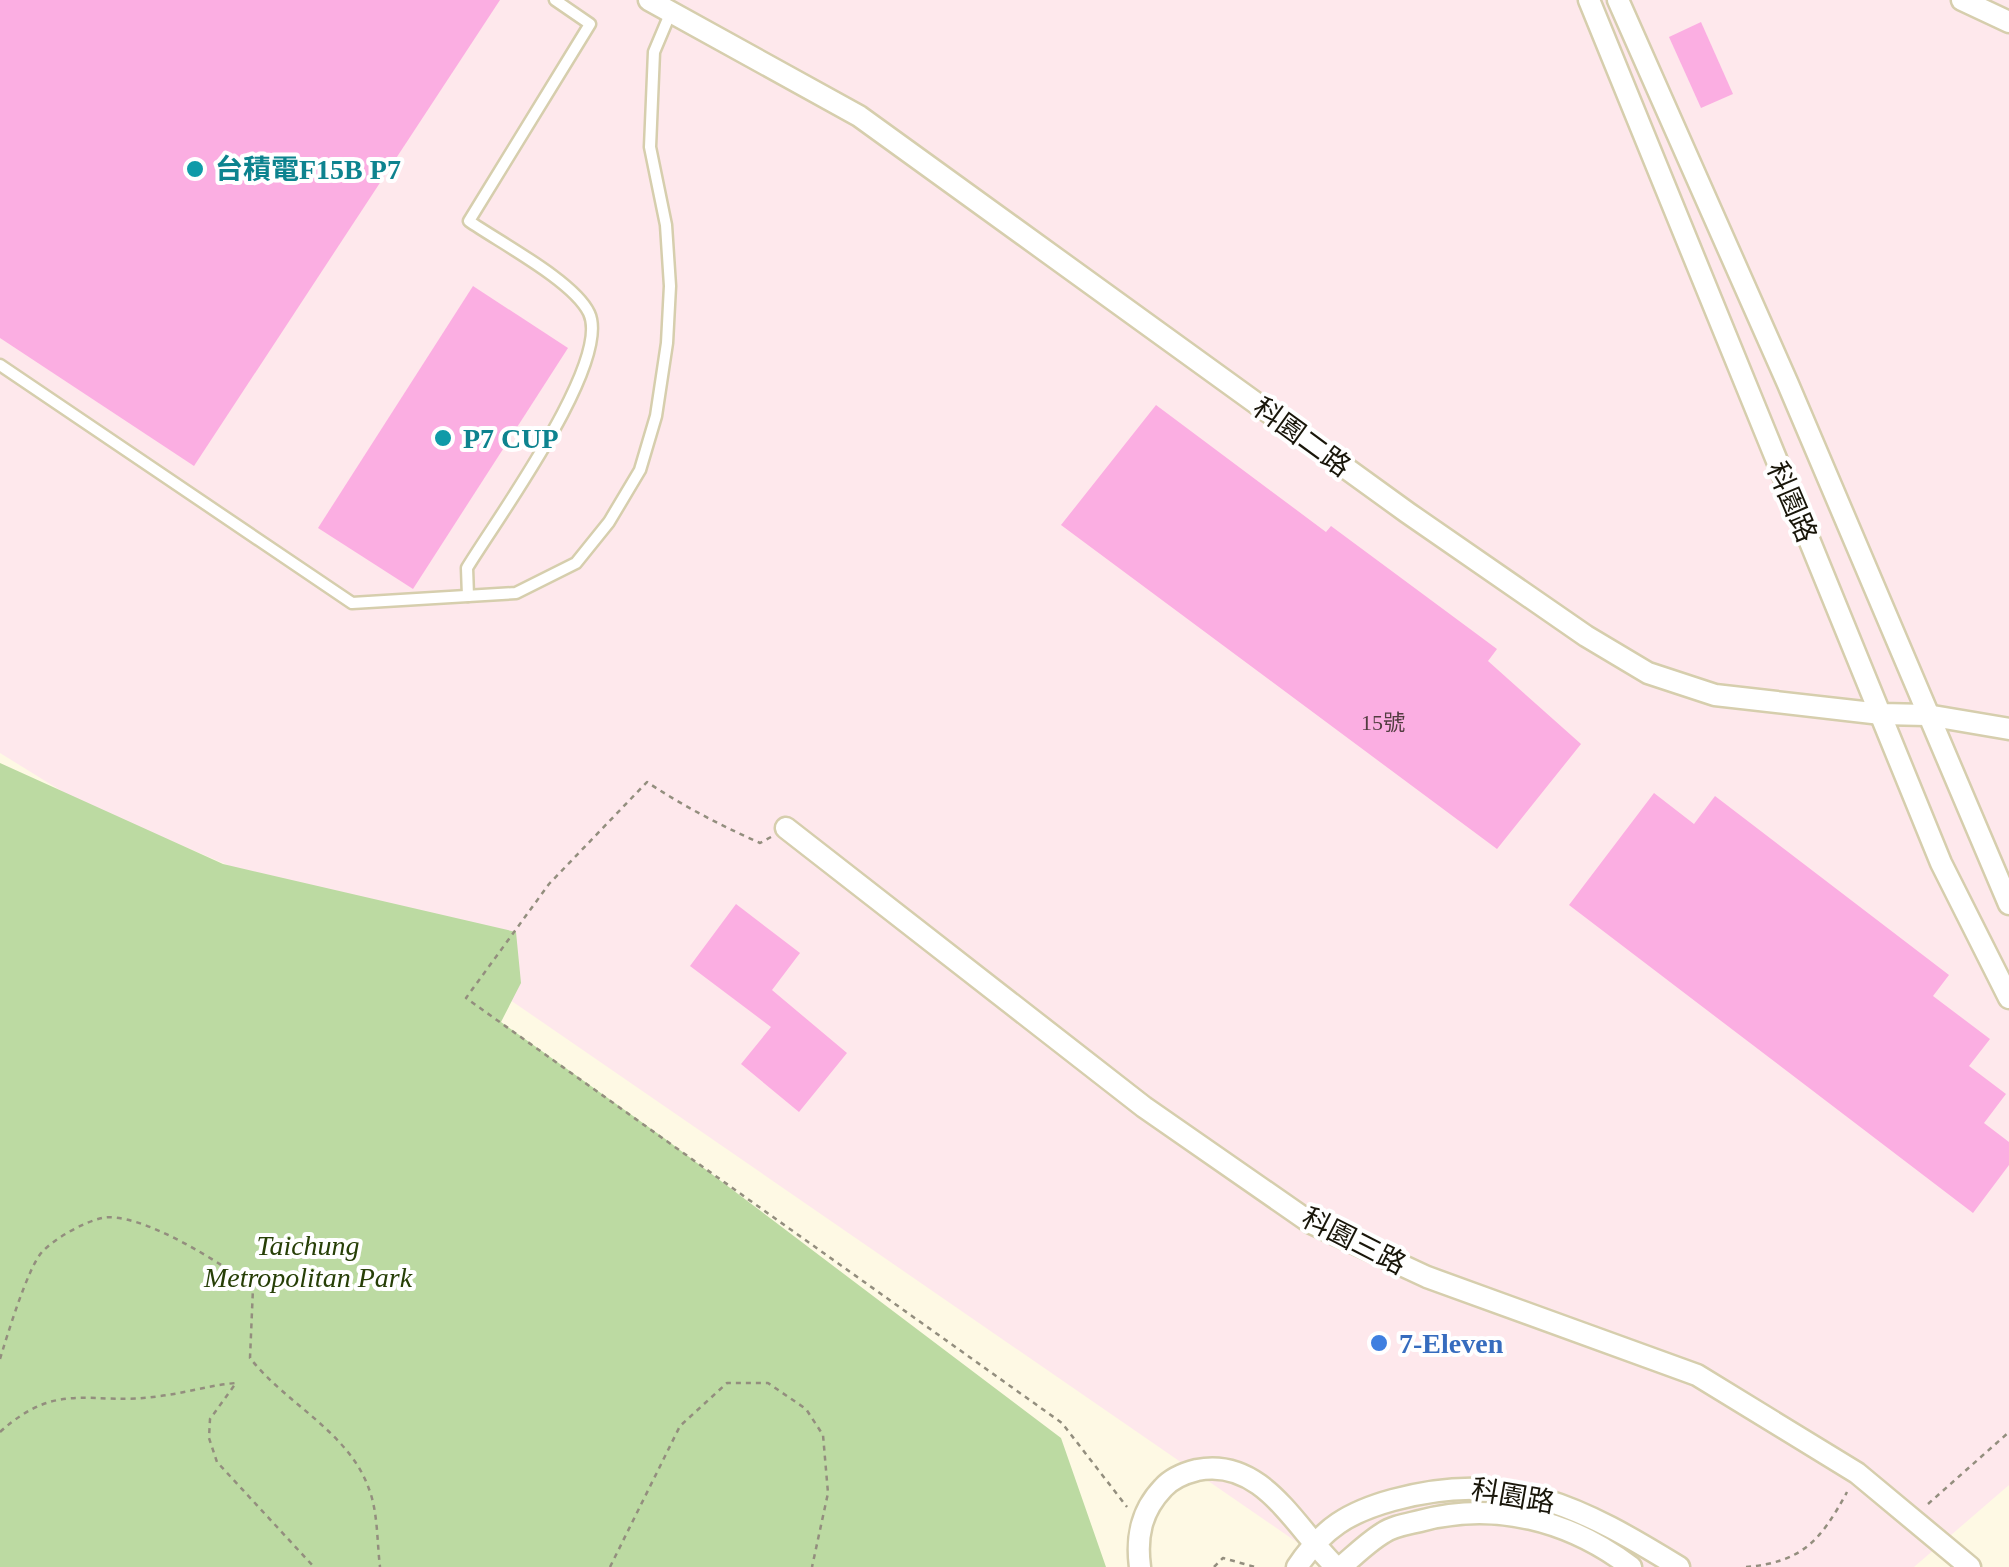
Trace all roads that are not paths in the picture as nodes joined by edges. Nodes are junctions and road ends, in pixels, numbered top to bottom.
1 (555, 0) edge
2 (649, 0) edge
3 (1590, 0) edge
4 (1618, 0) edge
5 (1962, 0) edge
6 (670, 14) junction
7 (2009, 22) edge
8 (0, 365) edge
9 (468, 596) junction
10 (1882, 714) junction
11 (1927, 715) junction
12 (2009, 729) edge
13 (786, 828) road end
14 (2009, 904) edge
15 (2009, 998) edge
16 (1313, 1545) junction
17 (1140, 1567) edge
18 (1297, 1567) edge
19 (1339, 1567) edge
20 (1631, 1567) edge
21 (1679, 1567) edge
22 (1970, 1567) edge

1 - 9 lane
2 - 6 street, 科園二路
3 - 10 street, 科園路
4 - 11 street, 科園路
5 - 7 street
6 - 9 lane
6 - 10 street, 科園二路
8 - 9 lane
10 - 11 street, 科園二路
10 - 15 street, 科園路
11 - 12 street, 科園二路
11 - 14 street, 科園路
13 - 22 street, 科園三路
16 - 17 street
16 - 18 street, 科園路
16 - 19 street
16 - 21 street, 科園路
19 - 20 street, 科園路

